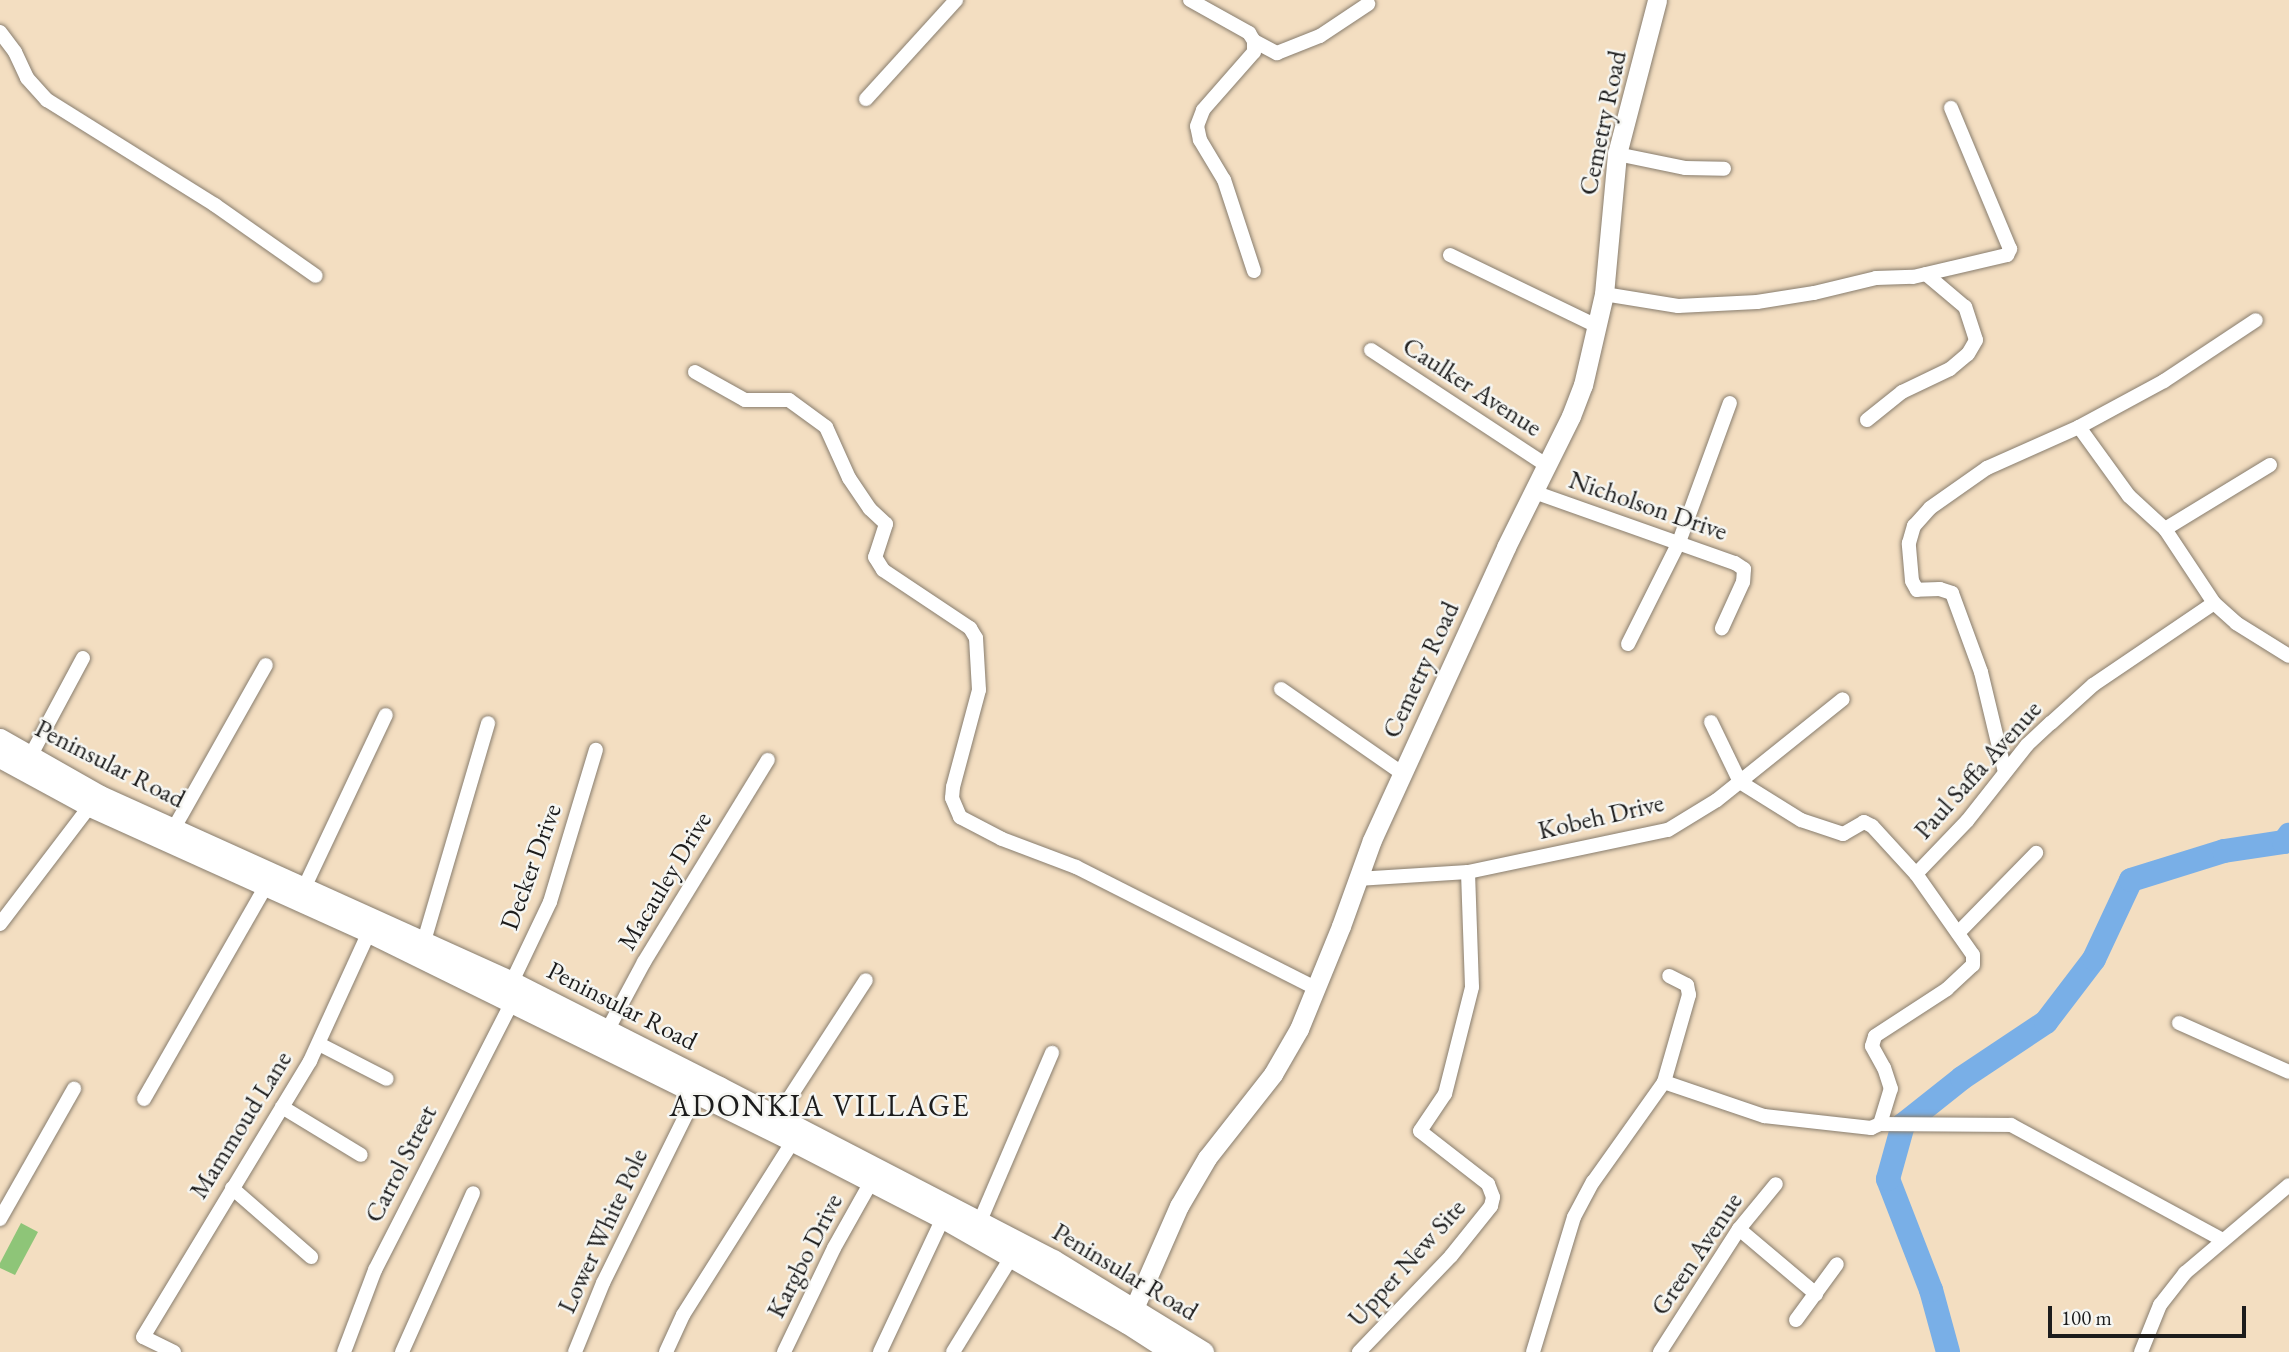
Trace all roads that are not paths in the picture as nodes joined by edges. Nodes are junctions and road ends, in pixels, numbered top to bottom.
1 (956, 0) edge
2 (1190, 0) edge
3 (1657, 0) edge
4 (1368, 4) dead end
5 (0, 32) edge
6 (1255, 41) junction
7 (866, 100) dead end
8 (1951, 108) dead end
9 (1617, 154) junction
10 (1724, 169) dead end
11 (1450, 256) dead end
12 (1254, 271) dead end
13 (1926, 274) junction
14 (316, 276) dead end
15 (1604, 295) junction
16 (2256, 320) dead end
17 (1597, 327) junction
18 (1371, 350) dead end
19 (695, 372) dead end
20 (1730, 403) dead end
21 (1867, 421) dead end
22 (2079, 427) junction
23 (1546, 465) junction
24 (2270, 465) dead end
25 (1534, 492) junction
26 (2165, 529) junction
27 (1679, 542) junction
28 (2214, 603) junction
29 (1722, 628) dead end
30 (1628, 644) dead end
31 (2289, 656) edge
32 (83, 658) dead end
33 (266, 665) dead end
34 (1281, 689) dead end
35 (1843, 699) dead end
36 (386, 715) dead end
37 (1711, 722) dead end
38 (488, 723) dead end
39 (0, 739) edge
40 (596, 750) dead end
41 (31, 755) junction
42 (0, 757) edge
43 (768, 760) dead end
44 (2005, 772) junction
45 (1402, 773) junction
46 (1740, 782) junction
47 (90, 806) junction
48 (174, 828) junction
49 (2036, 853) dead end
50 (1468, 872) junction
51 (1916, 874) junction
52 (1357, 879) junction
53 (266, 886) junction
54 (305, 887) junction
55 (0, 923) edge
56 (369, 932) junction
57 (1958, 933) junction
58 (424, 940) junction
59 (1669, 976) dead end
60 (866, 980) dead end
61 (1317, 989) junction
62 (510, 994) junction
63 (2179, 1023) dead end
64 (607, 1031) junction
65 (319, 1044) junction
66 (1052, 1053) dead end
67 (2289, 1072) edge
68 (387, 1079) dead end
69 (1664, 1082) junction
70 (74, 1089) dead end
71 (697, 1093) junction
72 (144, 1099) dead end
73 (282, 1107) junction
74 (777, 1117) junction
75 (1886, 1125) junction
76 (793, 1141) junction
77 (361, 1155) dead end
78 (871, 1182) junction
79 (1776, 1185) dead end
80 (2289, 1185) edge
81 (232, 1188) junction
82 (473, 1194) dead end
83 (943, 1218) junction
84 (0, 1219) edge
85 (980, 1221) junction
86 (1740, 1229) junction
87 (2223, 1240) junction
88 (1012, 1256) junction
89 (311, 1257) dead end
90 (1838, 1264) dead end
91 (1816, 1293) junction
92 (1131, 1315) junction
93 (1796, 1320) dead end
94 (1162, 1349) edge
95 (174, 1352) edge
96 (344, 1352) edge
97 (402, 1352) edge
98 (575, 1352) edge
99 (666, 1352) edge
100 (784, 1352) edge
101 (880, 1352) edge
102 (953, 1352) edge
103 (1203, 1352) edge
104 (1359, 1352) edge
105 (1533, 1352) edge
106 (1660, 1352) edge
107 (2141, 1352) edge

1 - 7 street
2 - 6 street
3 - 9 street, Cemetry Road
4 - 6 street
5 - 14 street
6 - 12 street
8 - 13 street
9 - 10 street
9 - 15 street, Cemetry Road
11 - 17 street
13 - 15 street
13 - 21 street
15 - 17 street, Cemetry Road
16 - 22 street
17 - 23 street, Cemetry Road
18 - 23 street, Caulker Avenue
19 - 61 street
20 - 27 street
22 - 26 street
22 - 44 street
23 - 25 street, Cemetry Road
24 - 26 street
25 - 27 street, Nicholson Drive
25 - 45 street, Cemetry Road
26 - 28 street
27 - 29 street, Nicholson Drive
27 - 30 street
28 - 31 street
28 - 44 street, Paul Saffa Avenue
32 - 41 street
33 - 48 street
34 - 45 street
35 - 46 street, Kobeh Drive
36 - 54 street
37 - 46 street
38 - 58 street
39 - 41 main road, Peninsular Road
40 - 62 street, Decker Drive
41 - 48 main road, Peninsular Road
42 - 47 main road, Peninsular Road
43 - 64 street, Macauley Drive
44 - 51 street, Paul Saffa Avenue
45 - 52 street, Cemetry Road
46 - 50 street, Kobeh Drive
46 - 51 street
47 - 53 main road, Peninsular Road
47 - 55 street
48 - 54 main road, Peninsular Road
49 - 57 street
50 - 52 street, Kobeh Drive
50 - 104 street, Upper New Site
51 - 57 street
52 - 61 street, Cemetry Road
53 - 56 main road, Peninsular Road
53 - 72 street
54 - 58 main road, Peninsular Road
56 - 62 main road, Peninsular Road
56 - 65 street, Mammoud Lane
57 - 75 street
58 - 62 main road, Peninsular Road
59 - 69 street
60 - 74 street
61 - 92 street, Cemetry Road
62 - 64 main road, Peninsular Road
62 - 71 main road, Peninsular Road
62 - 96 street, Carrol Street
63 - 67 street
64 - 74 main road, Peninsular Road
65 - 68 street
65 - 73 street, Mammoud Lane
66 - 85 street
69 - 75 street
69 - 105 street
70 - 84 street
71 - 76 main road, Peninsular Road
71 - 98 street, Lower White Pole
73 - 77 street
73 - 81 street, Mammoud Lane
74 - 85 main road, Peninsular Road
75 - 87 street
76 - 78 main road, Peninsular Road
76 - 99 street
78 - 83 main road, Peninsular Road
78 - 100 street, Kargbo Drive
79 - 86 street, Green Avenue
80 - 87 street
81 - 89 street
81 - 95 street, Mammoud Lane
82 - 97 street
83 - 88 main road, Peninsular Road
83 - 101 street
85 - 92 main road, Peninsular Road
86 - 91 street
86 - 106 street, Green Avenue
87 - 107 street
88 - 92 main road, Peninsular Road
88 - 102 street
90 - 91 street
91 - 93 street
92 - 94 main road, Peninsular Road
92 - 103 main road, Peninsular Road

